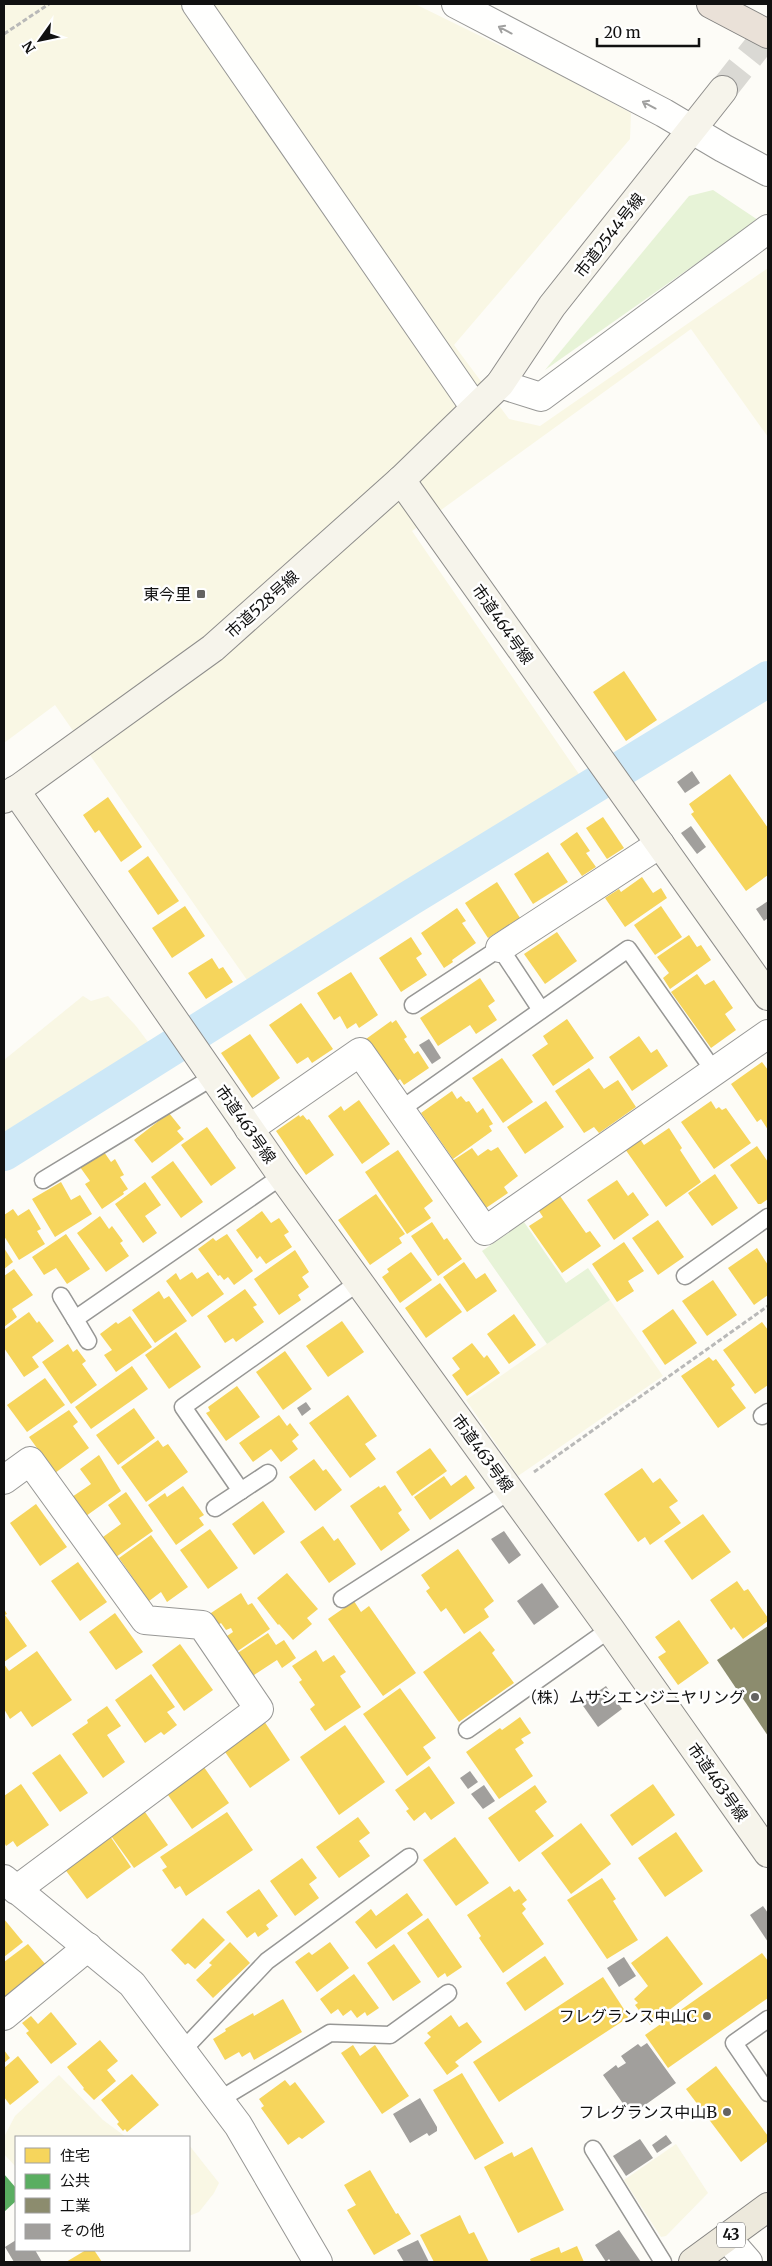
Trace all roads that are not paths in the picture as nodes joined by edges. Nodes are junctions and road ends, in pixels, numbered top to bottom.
1 (196, 4) edge
2 (456, 4) edge
3 (711, 4) edge
4 (768, 34) edge
5 (723, 90) tunnel mouth
6 (691, 130) junction
7 (768, 172) edge
8 (768, 230) edge
9 (500, 384) junction
10 (475, 408) junction
11 (401, 480) junction
12 (10, 794) edge
13 (660, 844) junction
14 (500, 948) junction
15 (768, 996) edge
16 (413, 1005) dead end
17 (542, 1010) junction
18 (768, 1034) edge
19 (714, 1071) junction
20 (213, 1077) junction
21 (400, 1110) junction
22 (249, 1129) junction
23 (282, 1176) junction
24 (43, 1180) dead end
25 (768, 1217) edge
26 (685, 1276) dead end
27 (359, 1282) junction
28 (61, 1296) dead end
29 (75, 1319) junction
30 (88, 1341) dead end
31 (268, 1473) dead end
32 (4, 1480) edge
33 (241, 1491) junction
34 (510, 1491) junction
35 (215, 1508) dead end
36 (342, 1599) dead end
37 (610, 1629) junction
38 (467, 1730) dead end
39 (768, 1853) edge
40 (409, 1857) dead end
41 (10, 1885) edge
42 (88, 1947) junction
43 (448, 1993) dead end
44 (4, 2016) edge
45 (768, 2019) edge
46 (182, 2052) junction
47 (768, 2093) edge
48 (219, 2100) junction
49 (592, 2149) dead end
50 (768, 2207) edge
51 (728, 2238) junction
52 (318, 2262) edge
53 (663, 2262) edge
54 (693, 2262) edge
55 (748, 2262) edge

1 - 10 street
6 -> 2 street
3 - 4 highway
5 - 6 street, 市道2544号線
6 - 7 street
6 - 9 street, 市道2544号線
8 - 9 street
9 - 10 street, 市道528号線
10 - 11 street, 市道528号線
11 - 12 street, 市道528号線
11 - 13 street, 市道464号線
12 - 20 street, 市道463号線
13 - 14 street
13 - 15 street
14 - 16 lane
14 - 17 lane
17 - 19 lane
17 - 21 lane
18 - 19 street
19 - 21 street
20 - 22 street, 市道463号線
20 - 24 lane
21 - 22 street
22 - 23 street, 市道463号線
23 - 27 street, 市道463号線
23 - 29 lane
25 - 26 lane
27 - 33 lane
27 - 34 street, 市道463号線
28 - 29 lane
29 - 30 lane
31 - 33 lane
32 - 41 street
33 - 35 lane
34 - 36 lane
34 - 37 street, 市道463号線
37 - 38 lane
37 - 39 street, 市道463号線
40 - 46 lane
41 - 42 street
42 - 44 street
42 - 46 street
43 - 48 lane
45 - 47 lane
46 - 48 street
48 - 52 street
49 - 53 lane
50 - 51 main road, 43
51 - 54 main road, 43
51 - 55 street

